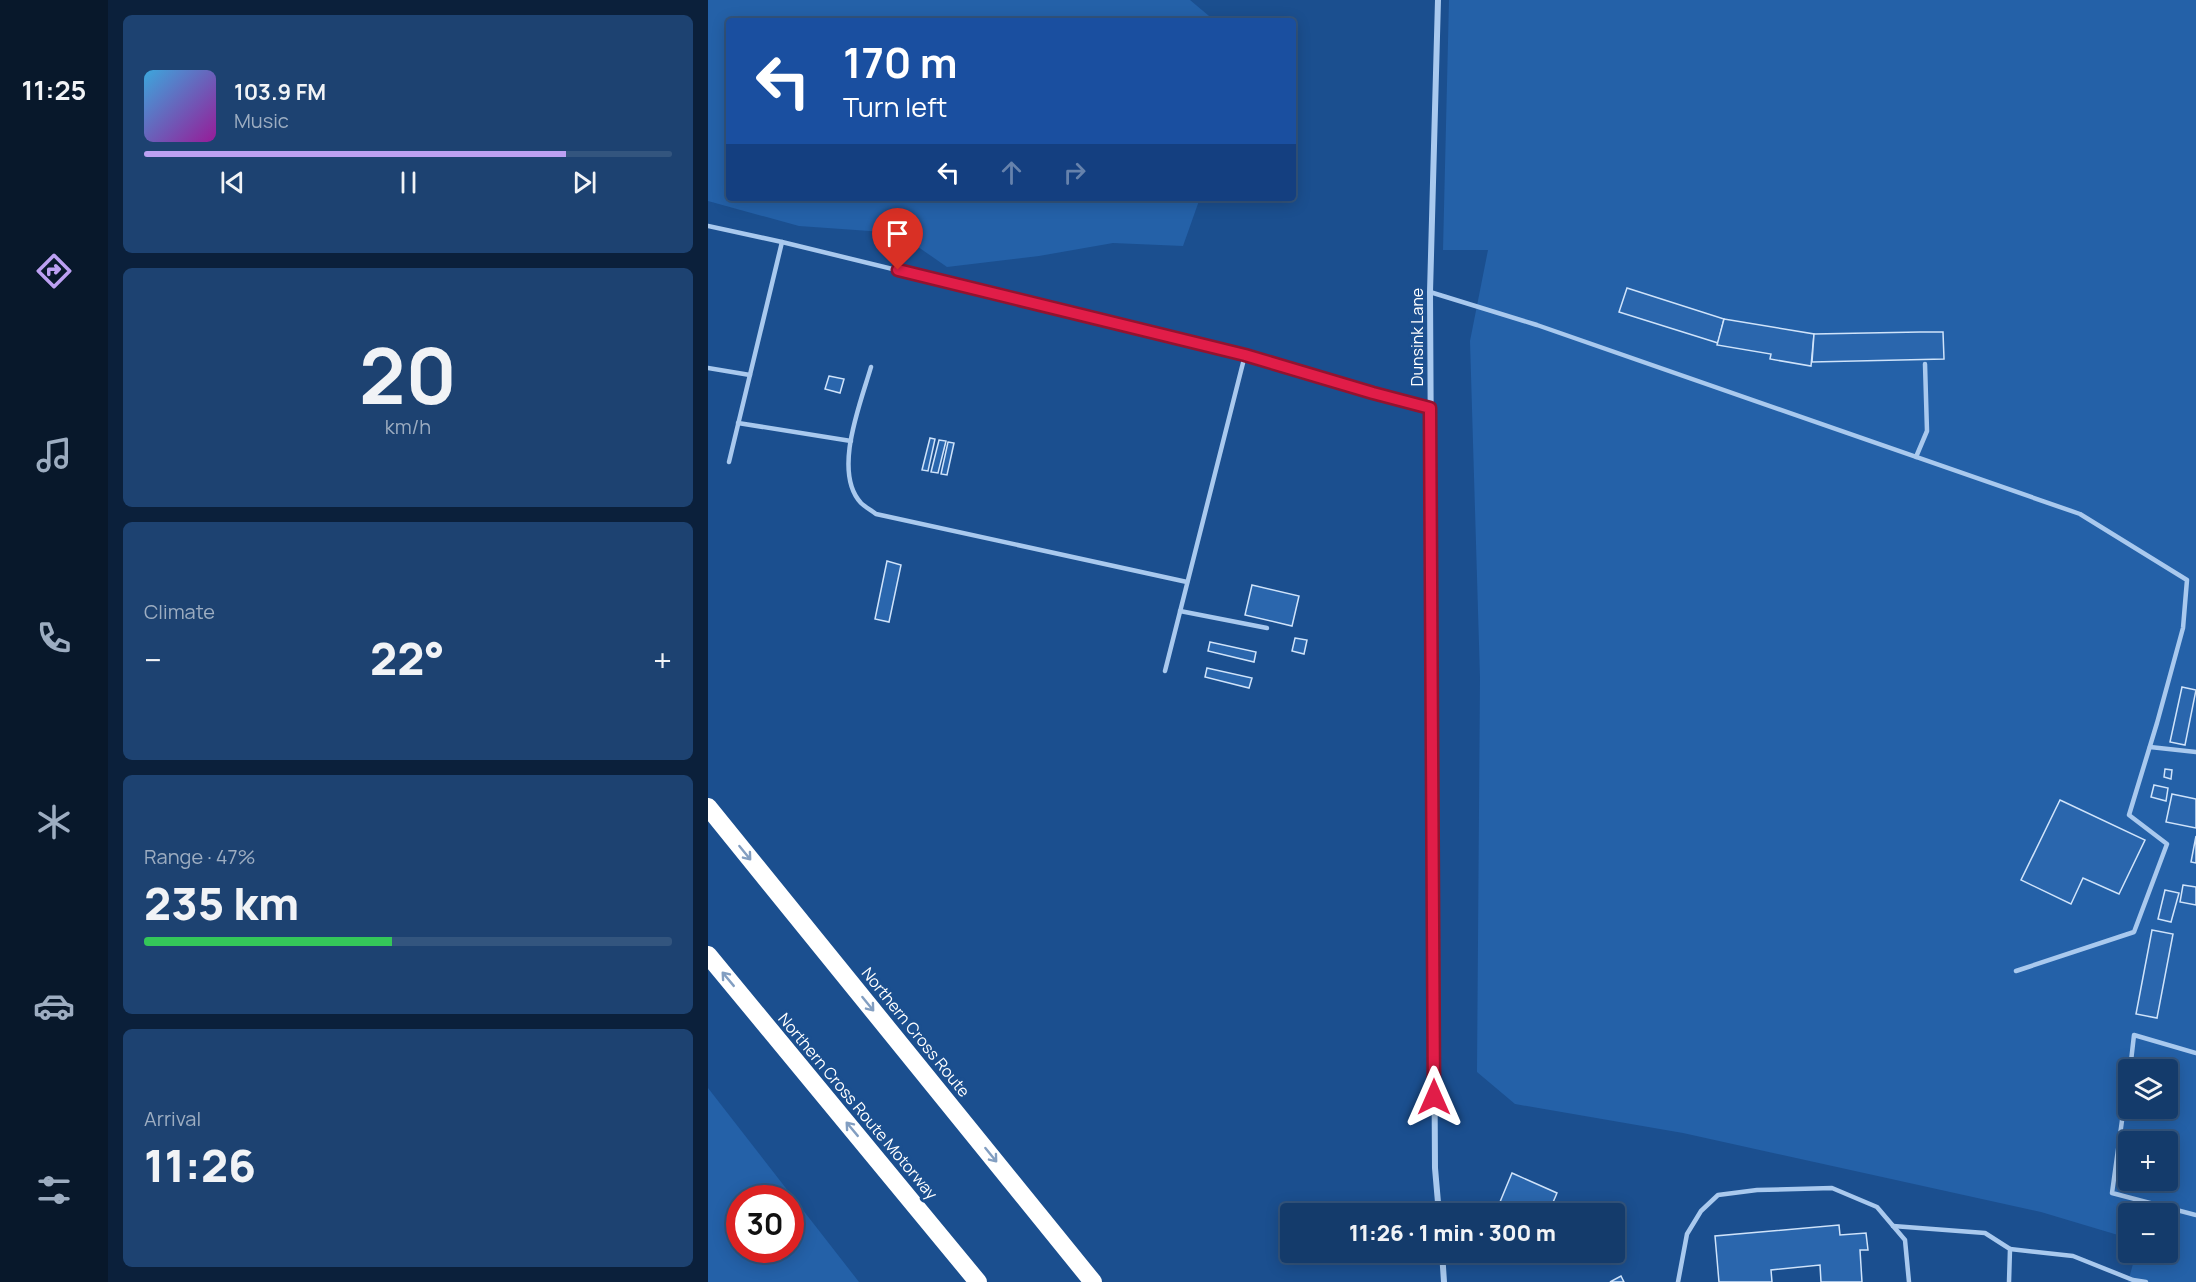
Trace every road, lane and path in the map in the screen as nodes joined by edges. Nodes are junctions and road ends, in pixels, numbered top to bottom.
1 (1438, 0) edge
2 (708, 226) edge
3 (782, 242) junction
4 (1430, 292) junction
5 (1245, 355) junction
6 (1925, 364) dead end
7 (871, 367) dead end
8 (708, 368) edge
9 (750, 375) junction
10 (1430, 408) junction
11 (738, 423) junction
12 (851, 441) junction
13 (1916, 457) junction
14 (729, 462) dead end
15 (1187, 582) junction
16 (1180, 611) junction
17 (1267, 628) dead end
18 (1165, 671) dead end
19 (2150, 747) junction
20 (2196, 752) edge
21 (708, 807) edge
22 (708, 955) edge
23 (2016, 971) dead end
24 (2196, 1053) edge
25 (2131, 1059) edge
26 (2122, 1119) edge
27 (890, 1174) junction
28 (1438, 1203) edge
29 (2196, 1215) edge
30 (1893, 1226) junction
31 (2010, 1249) junction
32 (1443, 1263) edge
33 (971, 1282) edge
34 (978, 1282) edge
35 (1094, 1282) edge
36 (1444, 1282) edge
37 (1678, 1282) edge
38 (1909, 1282) edge
39 (2008, 1282) edge
40 (2146, 1282) edge

1 - 4 street, Dunsink Lane
2 - 3 lane
3 - 5 lane
3 - 9 lane
4 - 10 street, Dunsink Lane
4 - 13 lane
5 - 10 lane
5 - 15 lane
6 - 13 lane
7 - 12 lane
8 - 9 lane
9 - 11 lane
10 - 28 street, Dunsink Lane
11 - 12 lane
11 - 14 lane
12 - 15 lane
13 - 19 lane
15 - 16 lane
16 - 17 lane
16 - 18 lane
19 - 20 lane
19 - 23 lane
21 -> 35 highway, Northern Cross Route
27 -> 22 highway, Northern Cross Route Motorway
24 - 25 lane
26 - 29 lane
27 - 33 highway
27 - 34 highway, Northern Cross Route Motorway
30 - 31 lane
30 - 37 lane
30 - 38 lane
31 - 39 lane
31 - 40 lane
32 - 36 street

